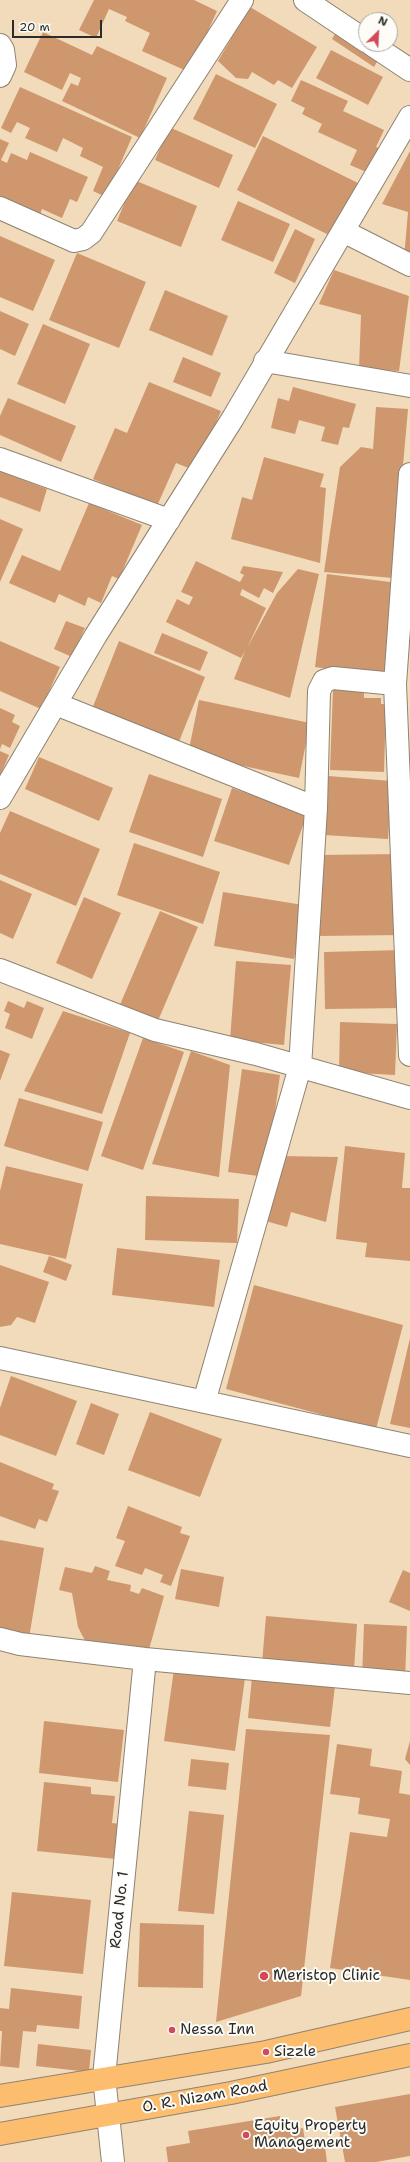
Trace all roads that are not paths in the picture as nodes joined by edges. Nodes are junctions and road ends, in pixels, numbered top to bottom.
1 (242, 0) edge
2 (305, 0) edge
3 (358, 36) edge
4 (0, 46) edge
5 (383, 52) edge
6 (410, 70) edge
7 (0, 76) edge
8 (410, 116) edge
9 (0, 208) edge
10 (343, 231) junction
11 (410, 266) edge
12 (265, 362) junction
13 (410, 386) edge
14 (0, 459) edge
15 (410, 474) edge
16 (169, 520) junction
17 (395, 684) junction
18 (56, 704) junction
19 (0, 798) edge
20 (316, 808) junction
21 (0, 970) edge
22 (410, 1055) edge
23 (300, 1067) junction
24 (410, 1098) edge
25 (0, 1358) edge
26 (204, 1402) junction
27 (410, 1446) edge
28 (0, 1639) edge
29 (145, 1659) junction
30 (410, 1683) edge
31 (410, 2019) edge
32 (410, 2055) edge
33 (104, 2078) junction
34 (0, 2096) edge
35 (109, 2114) junction
36 (0, 2134) edge
37 (113, 2162) edge

1 - 9 street
2 - 3 street
4 - 7 street
5 - 6 street
8 - 10 street
10 - 11 street
10 - 12 street
12 - 13 street
12 - 16 street
14 - 16 street
15 - 17 street
16 - 18 street
17 - 20 street
17 - 22 street
18 - 19 street
18 - 20 street
20 - 23 street
21 - 23 street
23 - 24 street
23 - 26 street
25 - 26 street
26 - 27 street
28 - 29 street
29 - 30 street
29 - 33 street, Road No. 1
31 - 33 main road
32 - 35 main road, O. R. Nizam Road
33 - 34 main road
33 - 35 street, Road No. 1
35 - 36 main road, O. R. Nizam Road
35 - 37 street, Road No. 1

